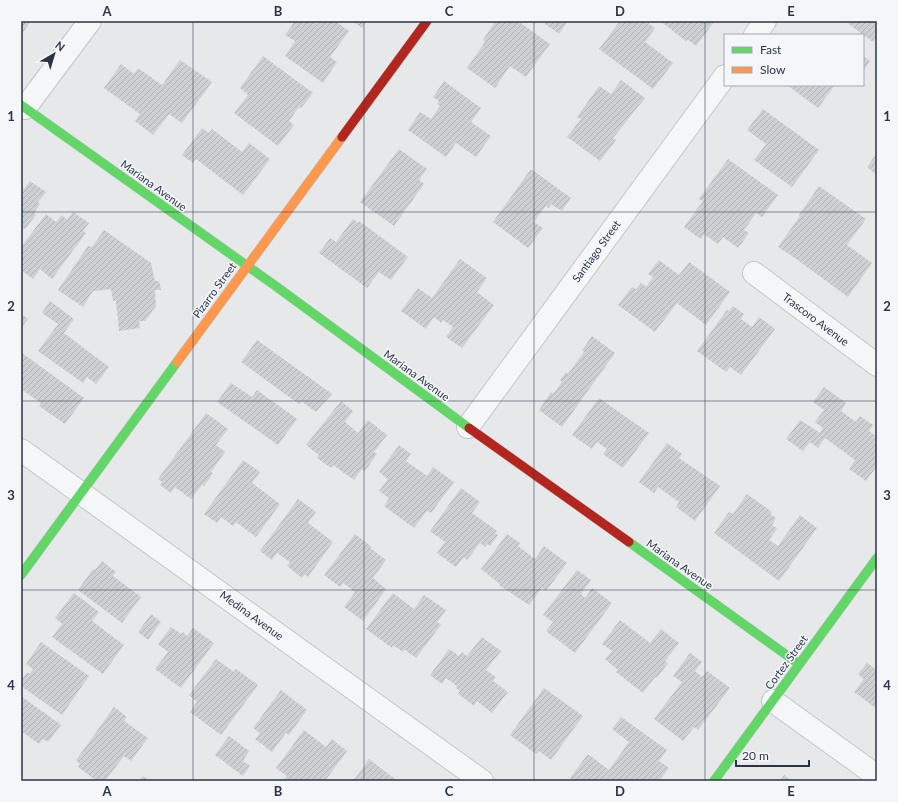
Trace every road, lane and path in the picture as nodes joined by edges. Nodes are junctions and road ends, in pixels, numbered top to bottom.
1 (90, 21) edge
2 (427, 21) edge
3 (765, 21) edge
4 (756, 34) edge
5 (724, 77) edge
6 (23, 106) edge
7 (246, 266) junction
8 (754, 273) dead end
9 (877, 365) edge
10 (468, 426) junction
11 (21, 450) edge
12 (81, 493) junction
13 (877, 558) edge
14 (21, 575) edge
15 (799, 664) junction
16 (772, 700) junction
17 (877, 776) edge
18 (482, 781) edge
19 (714, 781) edge

1 - 6 street
2 - 7 street, Pizarro Street
3 - 4 street
5 - 10 street, Santiago Street
6 - 7 street, Mariana Avenue
7 - 10 street, Mariana Avenue
7 - 12 street, Pizarro Street
8 - 9 street, Trascoro Avenue
10 - 15 street, Mariana Avenue
11 - 12 street, Medina Avenue
12 - 14 street, Pizarro Street
12 - 18 street, Medina Avenue
13 - 15 street, Cortez Street
15 - 16 street, Cortez Street
16 - 17 street
16 - 19 street, Cortez Street

